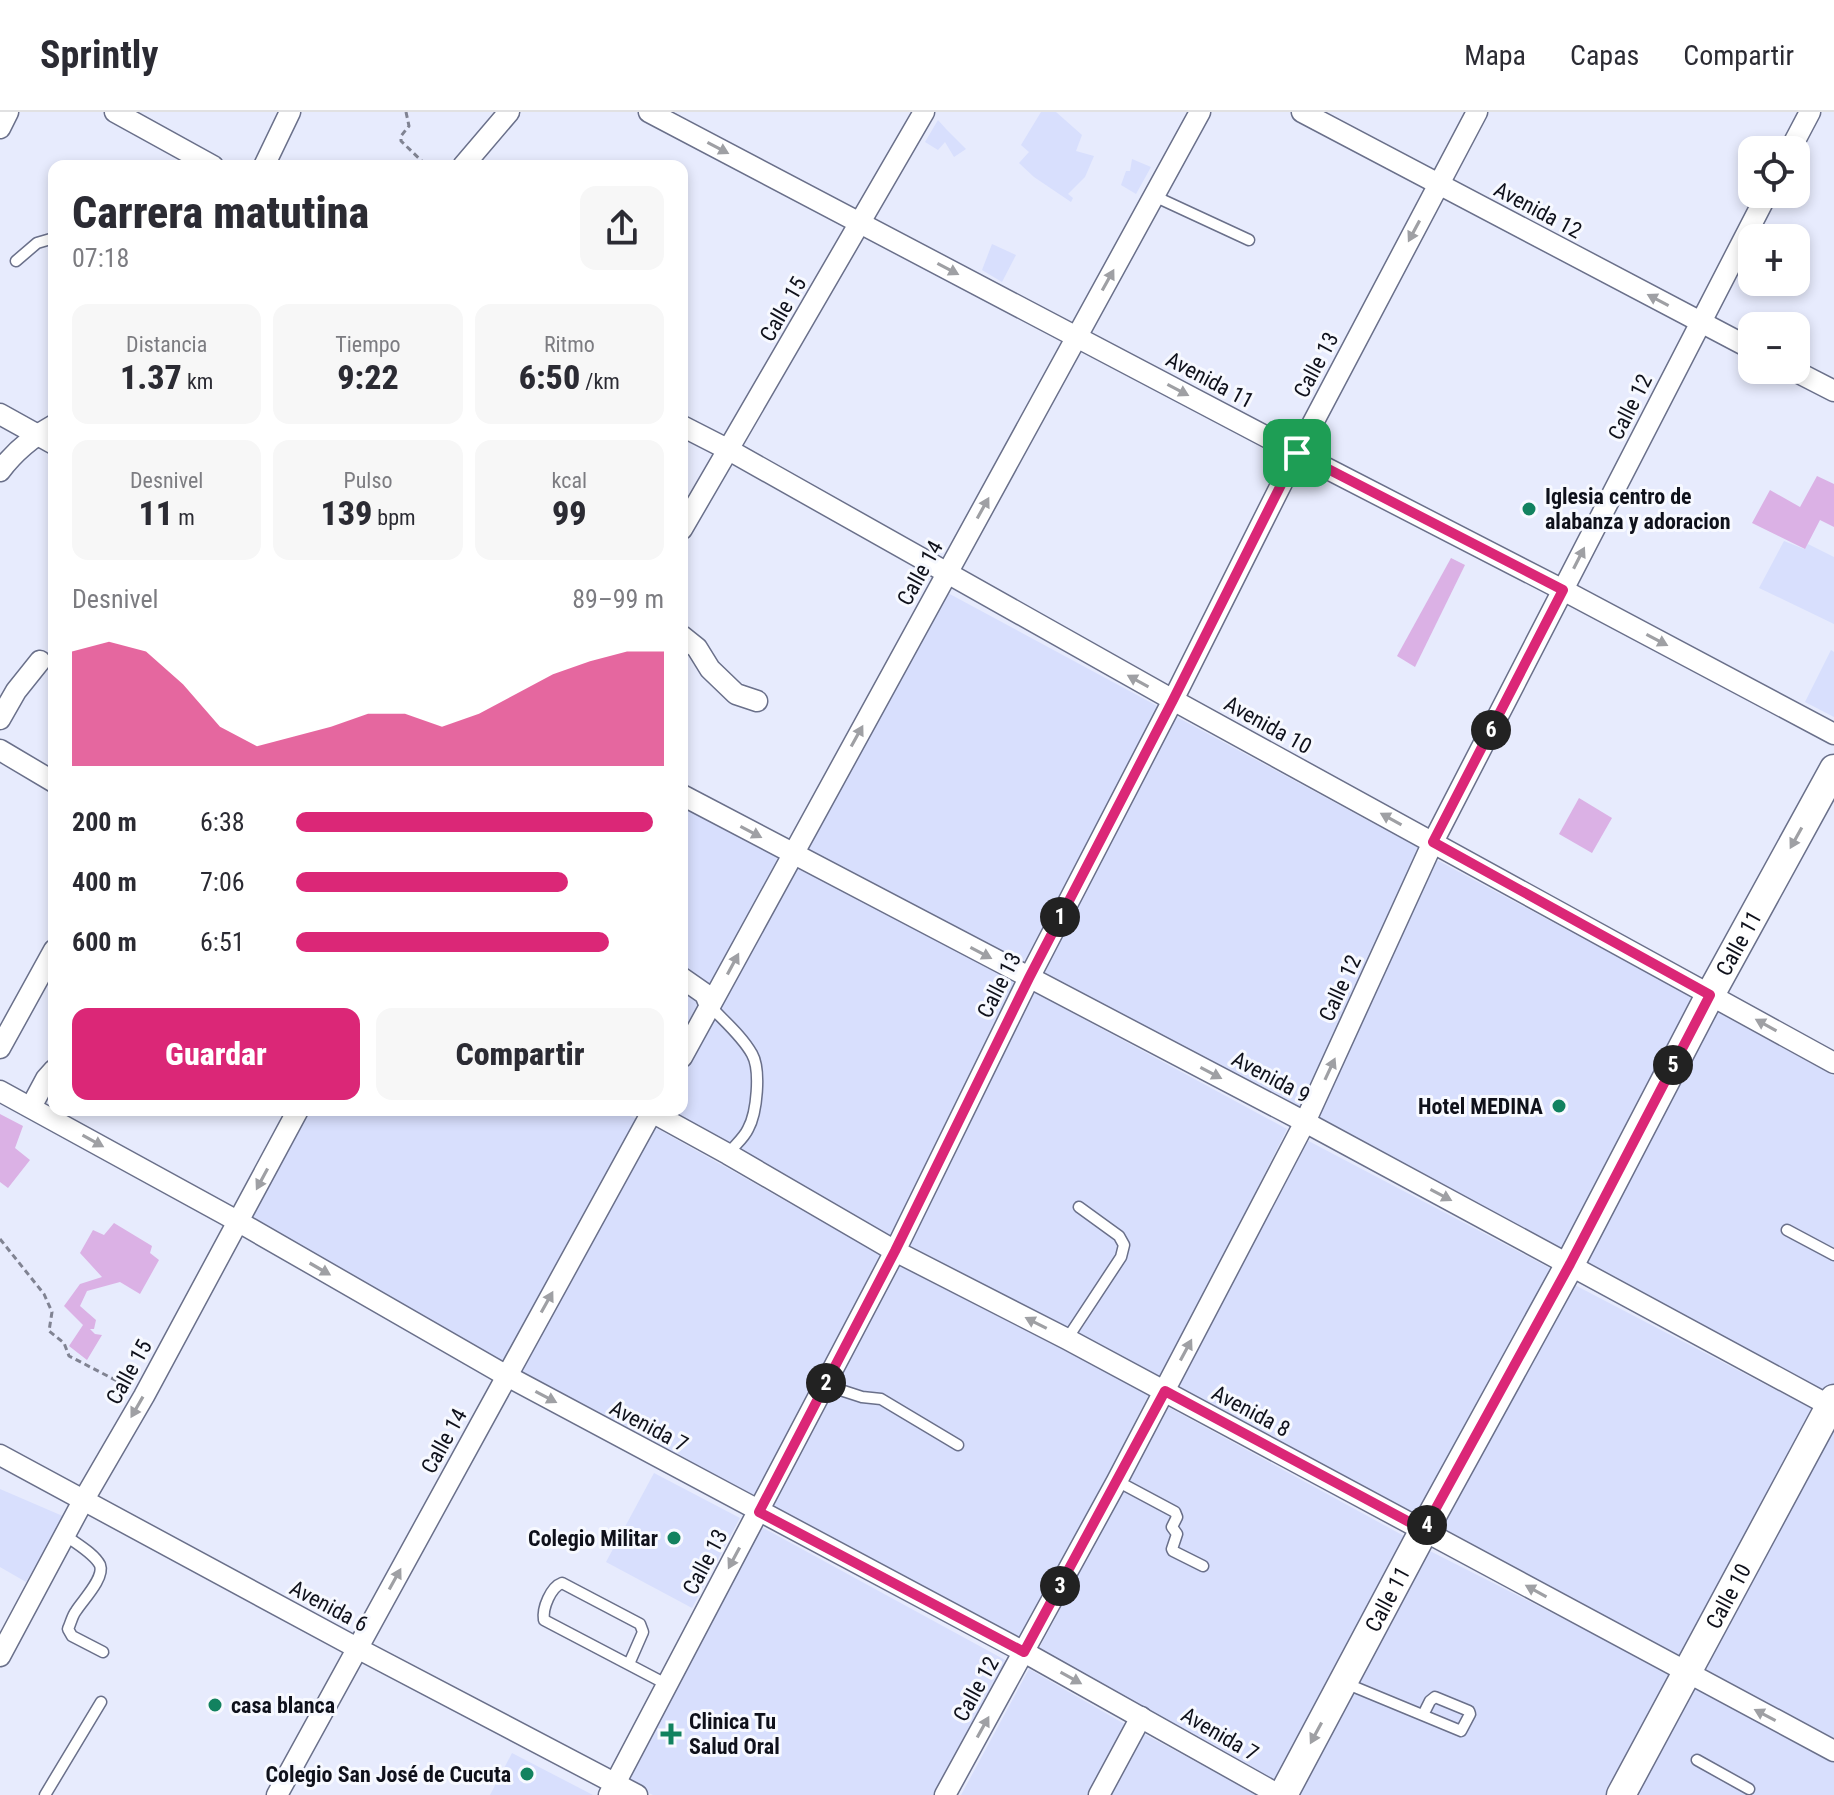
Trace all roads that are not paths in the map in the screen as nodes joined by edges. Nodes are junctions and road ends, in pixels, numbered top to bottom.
1 (8, 112) edge
2 (115, 112) edge
3 (290, 112) edge
4 (509, 112) edge
5 (649, 112) edge
6 (924, 112) edge
7 (1200, 112) edge
8 (1302, 112) edge
9 (1477, 112) edge
10 (1810, 112) edge
11 (0, 128) edge
12 (1797, 136) edge
13 (202, 160) edge
14 (267, 160) edge
15 (468, 160) edge
16 (1438, 185) junction
17 (1154, 196) junction
18 (1760, 208) edge
19 (861, 223) junction
20 (48, 240) edge
21 (1249, 240) dead end
22 (16, 261) dead end
23 (1701, 322) junction
24 (1077, 337) junction
25 (1738, 342) edge
26 (1810, 379) edge
27 (1834, 391) edge
28 (0, 414) edge
29 (688, 429) edge
30 (48, 434) edge
31 (729, 450) junction
32 (1297, 453) junction
33 (0, 471) edge
34 (688, 519) edge
35 (947, 574) junction
36 (1563, 590) junction
37 (688, 641) edge
38 (40, 661) dead end
39 (1173, 700) junction
40 (757, 701) dead end
41 (0, 719) edge
42 (1834, 734) edge
43 (0, 750) edge
44 (1834, 769) edge
45 (48, 778) edge
46 (688, 798) edge
47 (1433, 842) junction
48 (792, 854) junction
49 (48, 961) edge
50 (1029, 978) junction
51 (688, 982) edge
52 (1710, 995) junction
53 (710, 1006) junction
54 (688, 1046) edge
55 (0, 1048) edge
56 (1834, 1063) edge
57 (48, 1077) edge
58 (0, 1091) edge
59 (31, 1107) junction
60 (295, 1116) edge
61 (648, 1116) edge
62 (660, 1116) edge
63 (1305, 1122) junction
64 (728, 1154) junction
65 (1079, 1207) dead end
66 (239, 1222) junction
67 (1787, 1230) dead end
68 (895, 1251) junction
69 (1834, 1255) edge
70 (1570, 1264) junction
71 (1067, 1339) junction
72 (507, 1376) junction
73 (825, 1385) junction
74 (1165, 1391) junction
75 (1833, 1404) edge
76 (958, 1445) dead end
77 (0, 1455) edge
78 (1117, 1481) junction
79 (83, 1501) junction
80 (759, 1512) junction
81 (1424, 1530) junction
82 (65, 1535) junction
83 (1203, 1566) dead end
84 (357, 1648) junction
85 (103, 1652) dead end
86 (1024, 1652) junction
87 (0, 1656) edge
88 (629, 1664) junction
89 (1686, 1672) junction
90 (1343, 1682) junction
91 (666, 1684) junction
92 (101, 1702) dead end
93 (1423, 1715) dead end
94 (1141, 1717) junction
95 (1834, 1751) edge
96 (1697, 1760) dead end
97 (612, 1789) edge
98 (1749, 1789) dead end
99 (45, 1795) edge
100 (277, 1795) edge
101 (637, 1795) edge
102 (945, 1795) edge
103 (1099, 1795) edge
104 (1281, 1795) edge
105 (1621, 1795) edge

1 - 11 street
2 - 13 street
3 - 14 street
4 - 15 street
5 -> 19 street, Avenida 11
6 - 19 street, Calle 15
7 - 17 street, Calle 14
8 - 16 street, Avenida 12
9 - 16 street, Calle 13
10 - 12 street
23 -> 16 street, Avenida 12
16 -> 32 street, Calle 13
17 - 21 lane
24 -> 17 street, Calle 14
18 - 23 street, Calle 12
19 -> 24 street, Avenida 11
19 - 31 street, Calle 15
20 - 22 lane
23 - 25 street, Avenida 12
36 -> 23 street, Calle 12
24 -> 32 street, Avenida 11
35 -> 24 street, Calle 14
26 - 27 street
28 - 30 street
29 - 31 street, Avenida 10
30 - 33 street
31 - 34 street, Calle 15
31 - 35 street, Avenida 10
32 - 36 street, Avenida 11
32 - 39 street, Calle 13
39 -> 35 street, Avenida 10
48 -> 35 street, Calle 14
36 -> 42 street, Avenida 11
36 - 47 street, Calle 12
37 - 40 street
38 - 41 street
47 -> 39 street, Avenida 10
39 - 50 street, Calle 13
43 - 45 street
44 -> 52 street, Calle 11
46 -> 48 street, Avenida 9
47 - 52 street, Avenida 10
63 -> 47 street, Calle 12
48 -> 50 street, Avenida 9
53 -> 48 street, Calle 14
49 - 55 street
50 -> 63 street, Avenida 9
50 - 68 street, Calle 13
51 - 53 street
56 -> 52 street, Avenida 10
52 - 70 street, Calle 11
53 - 54 street, Calle 14
53 - 64 lane
57 - 59 street
58 - 59 street, Avenida 7
59 -> 66 street, Avenida 7
60 -> 66 street, Calle 15
72 -> 61 street, Calle 14
62 - 64 street, Avenida 8
63 -> 70 street, Avenida 9
74 -> 63 street, Calle 12
64 - 68 street, Avenida 8
65 - 71 lane
66 -> 72 street, Avenida 7
66 -> 79 street, Calle 15
67 - 69 lane
71 -> 68 street, Avenida 8
68 - 73 street, Calle 13
70 - 75 street, Avenida 9
70 - 81 street, Calle 11
71 - 74 street, Avenida 8
72 -> 80 street, Avenida 7
84 -> 72 street, Calle 14
73 - 76 lane
73 - 80 street, Calle 13
74 - 78 street, Calle 12
74 - 81 street, Avenida 8
75 - 89 street, Calle 10
77 - 79 street, Avenida 6
78 - 83 lane
78 - 86 street, Calle 12
79 - 82 street, Calle 15
79 - 84 street, Avenida 6
80 - 86 street, Avenida 7
80 -> 91 street, Calle 13
89 -> 81 street, Avenida 8
81 - 90 street, Calle 11
82 - 85 lane
82 - 87 street, Calle 15
84 - 97 street, Avenida 6
84 - 100 street, Calle 14
86 -> 94 street, Avenida 7
102 -> 86 street, Calle 12
88 - 88 lane
88 - 91 lane
95 -> 89 street, Avenida 8
89 - 105 street, Calle 10
90 - 93 lane
90 -> 104 street, Calle 11
91 - 97 street, Calle 13
92 - 99 lane
94 - 103 street
94 - 104 street, Avenida 7
96 - 98 lane
97 - 101 street, Avenida 6

